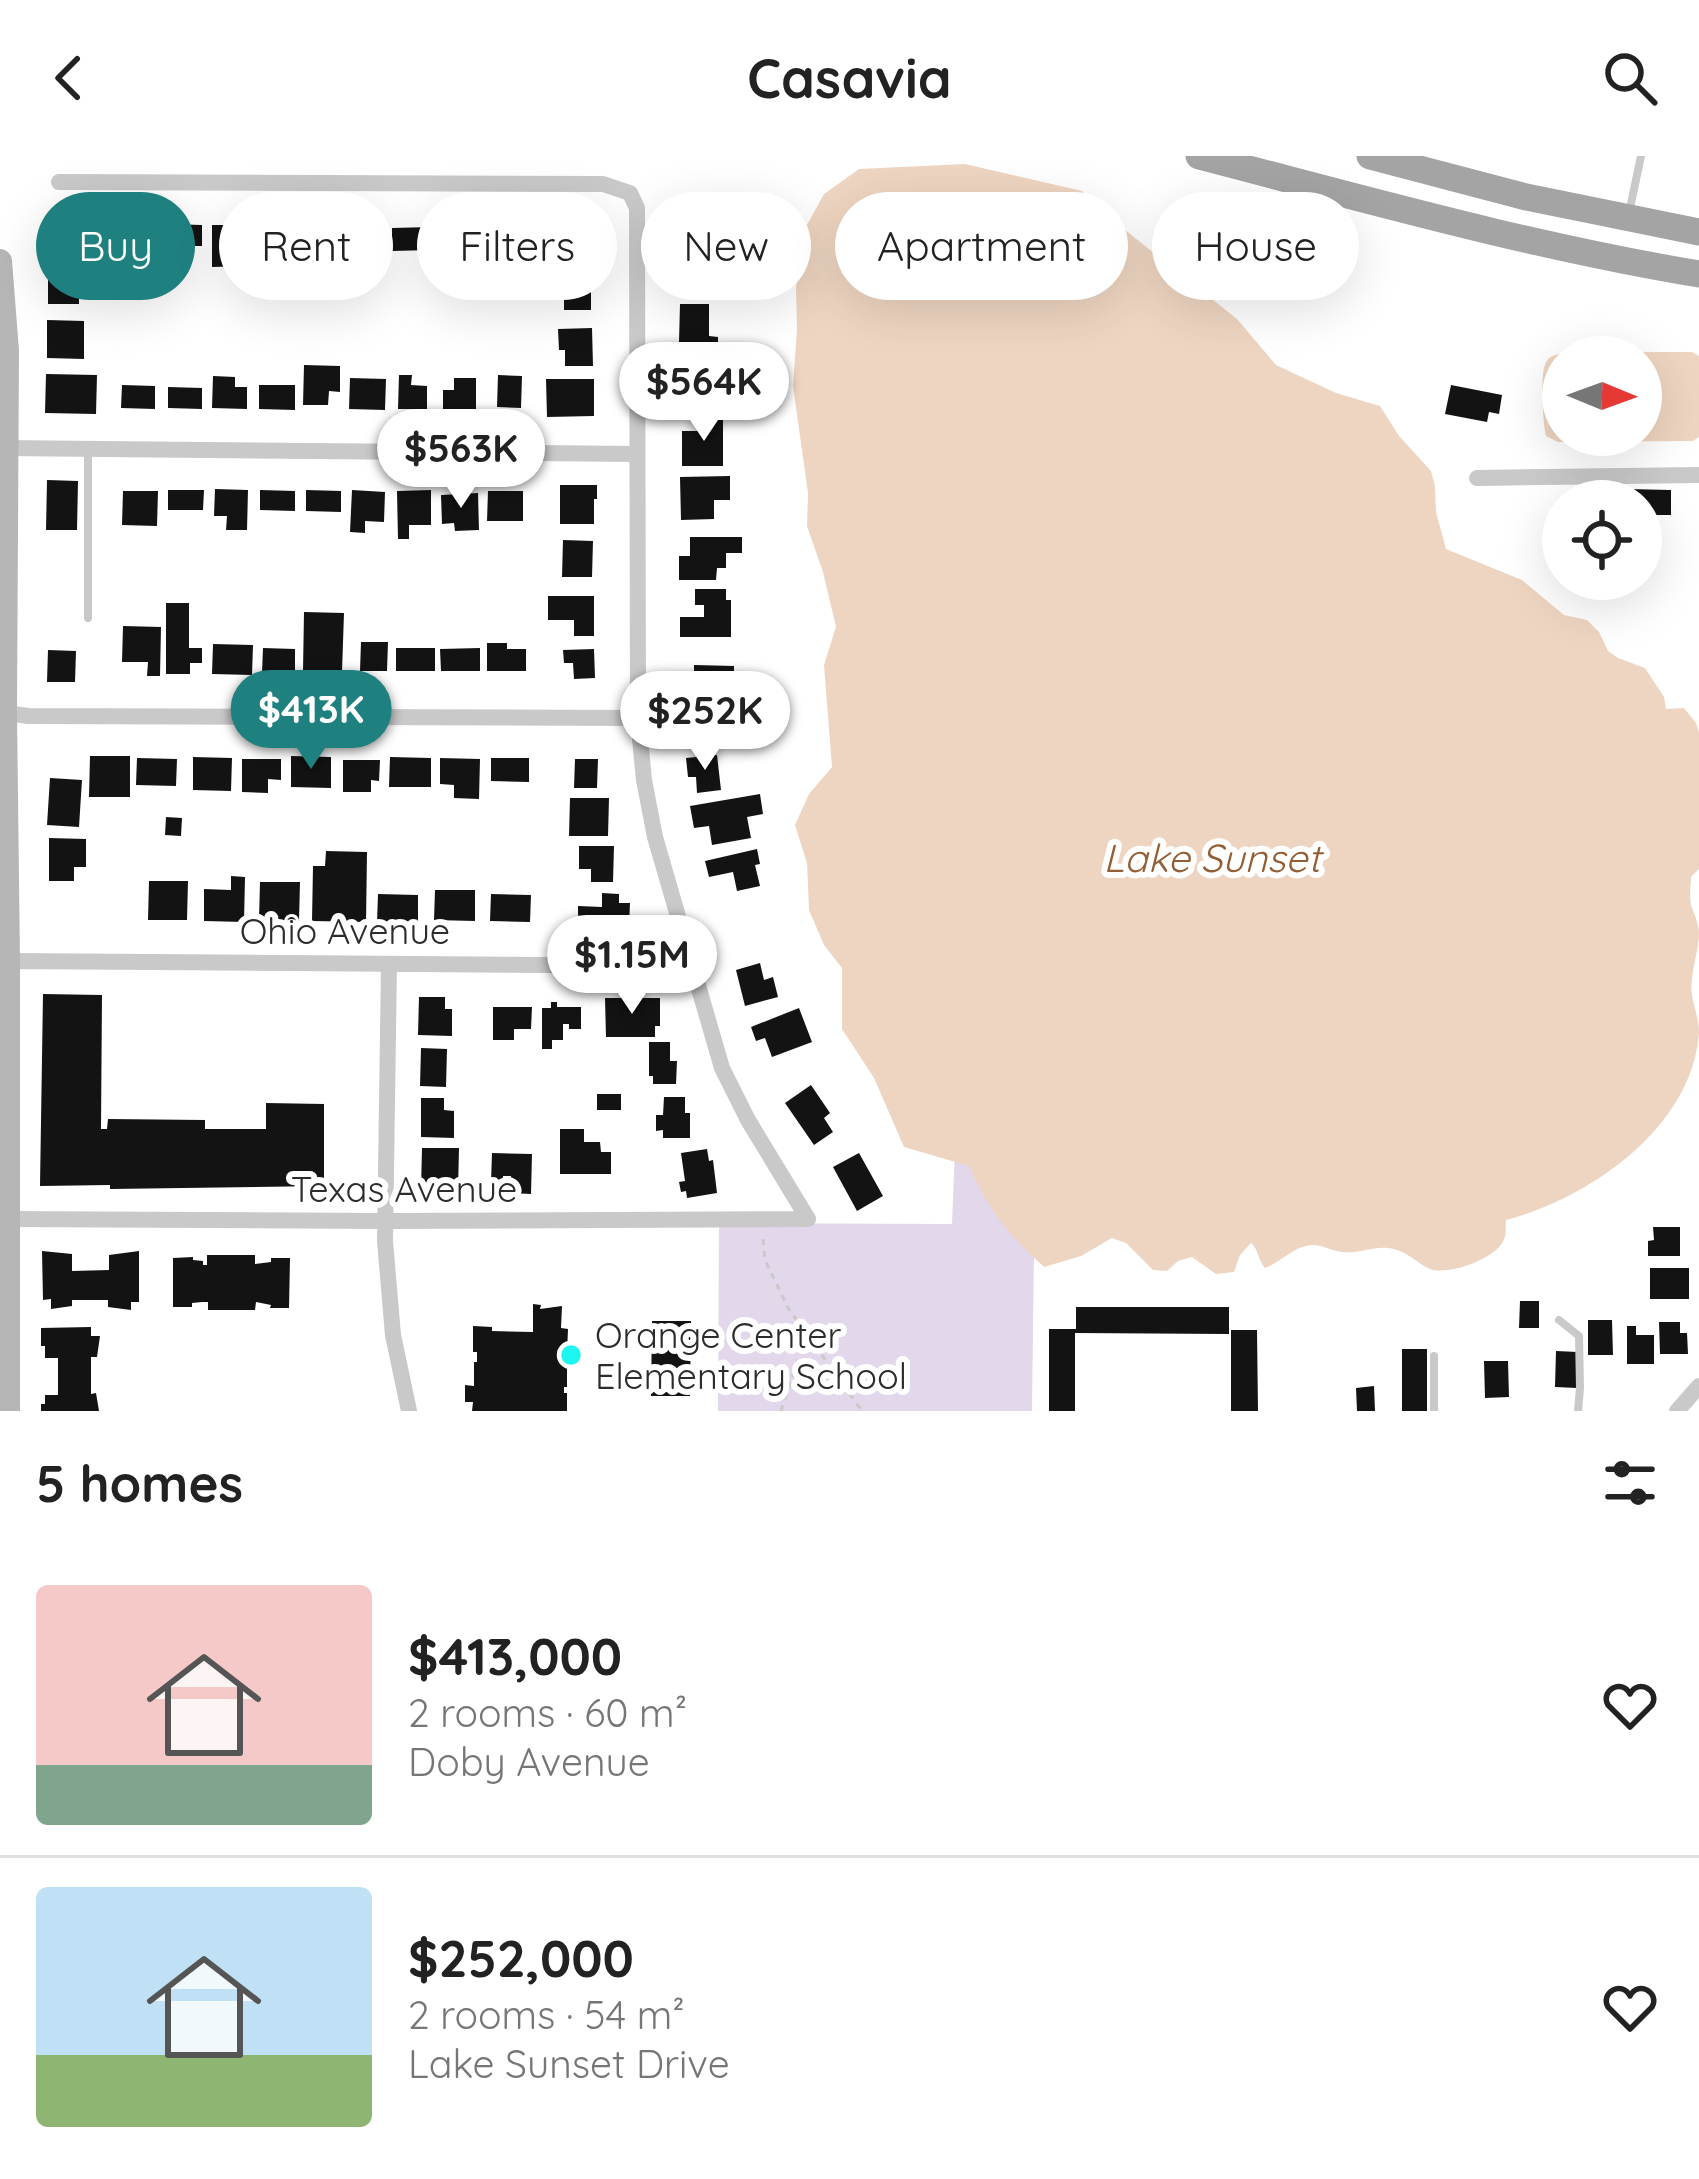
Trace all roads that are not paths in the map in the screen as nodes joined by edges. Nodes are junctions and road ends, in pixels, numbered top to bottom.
1 (1199, 156) edge
2 (1370, 156) edge
3 (1642, 156) edge
4 (58, 182) dead end
5 (1628, 219) junction
6 (1699, 232) edge
7 (0, 261) edge
8 (1699, 274) edge
9 (4, 448) edge
10 (88, 449) junction
11 (636, 454) junction
12 (1699, 475) edge
13 (1477, 478) dead end
14 (88, 618) dead end
15 (2, 712) edge
16 (638, 718) junction
17 (4, 963) edge
18 (388, 964) junction
19 (690, 966) junction
20 (5, 1219) edge
21 (385, 1221) junction
22 (1559, 1320) dead end
23 (1434, 1356) dead end
24 (8, 1411) edge
25 (409, 1411) edge
26 (1434, 1411) edge
27 (1578, 1411) edge

1 - 8 main road
2 - 5 main road
3 - 5 lane
4 - 11 street
5 - 6 main road
7 - 9 street
9 - 10 street
9 - 15 street
10 - 11 street
10 - 14 lane
11 - 16 street
12 - 13 street
15 - 16 street
15 - 17 street
16 - 19 street
17 - 18 street, Ohio Avenue
17 - 20 street
18 - 19 street, Ohio Avenue
18 - 21 street
19 - 21 street, Texas Avenue
20 - 21 street, Texas Avenue
20 - 24 street
21 - 25 street
22 - 27 lane
23 - 26 lane

